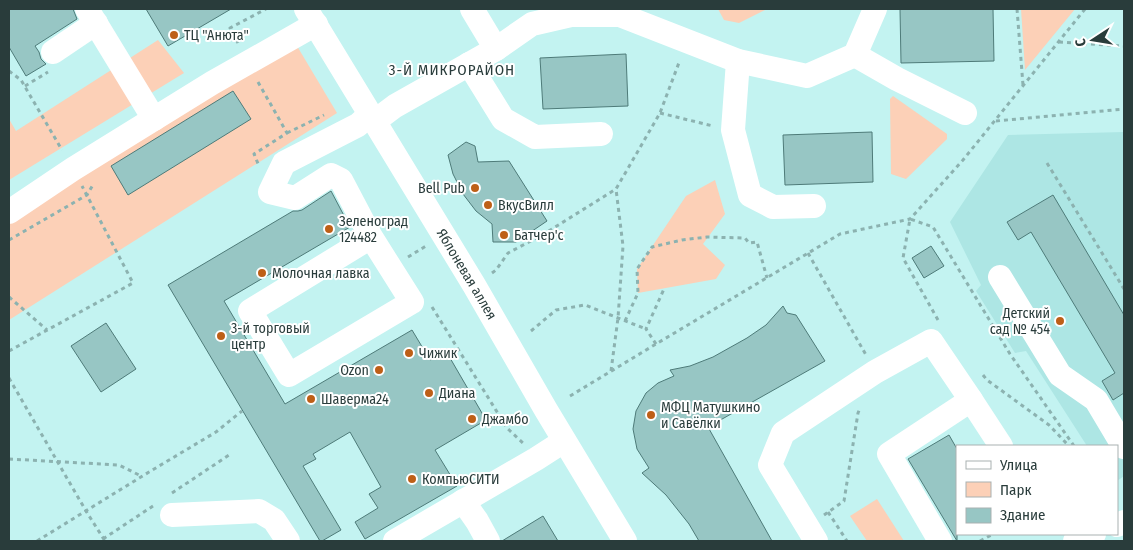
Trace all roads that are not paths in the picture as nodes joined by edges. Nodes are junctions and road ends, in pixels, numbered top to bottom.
1 (472, 9) edge
2 (875, 9) edge
3 (92, 16) edge
4 (311, 16) edge
5 (528, 16) edge
6 (496, 49) junction
7 (52, 52) dead end
8 (855, 55) junction
9 (738, 61) junction
10 (469, 64) junction
11 (965, 112) dead end
12 (373, 118) junction
13 (154, 119) junction
14 (601, 134) dead end
15 (814, 206) dead end
16 (9, 212) edge
17 (371, 236) junction
18 (1000, 277) dead end
19 (971, 400) junction
20 (564, 440) junction
21 (1000, 445) edge
22 (1124, 447) edge
23 (463, 501) junction
24 (172, 515) dead end
25 (812, 534) edge
26 (1091, 535) edge
27 (288, 541) edge
28 (395, 541) edge
29 (488, 541) edge
30 (625, 541) edge
31 (940, 541) edge
32 (1075, 541) edge

1 - 6 street
2 - 8 street
3 - 7 street
3 - 13 street
4 - 12 street, Яблоневая аллея
4 - 13 street
5 - 6 street
5 - 9 street
6 - 10 street
8 - 9 street
8 - 11 street
9 - 15 street
10 - 12 street
10 - 14 street
12 - 17 street
12 - 20 street, Яблоневая аллея
13 - 16 street
17 - 17 street
18 - 22 street
19 - 21 street
19 - 25 street
19 - 31 street
20 - 23 street
20 - 30 street, Яблоневая аллея
23 - 28 street
23 - 29 street
24 - 27 street
26 - 32 street

